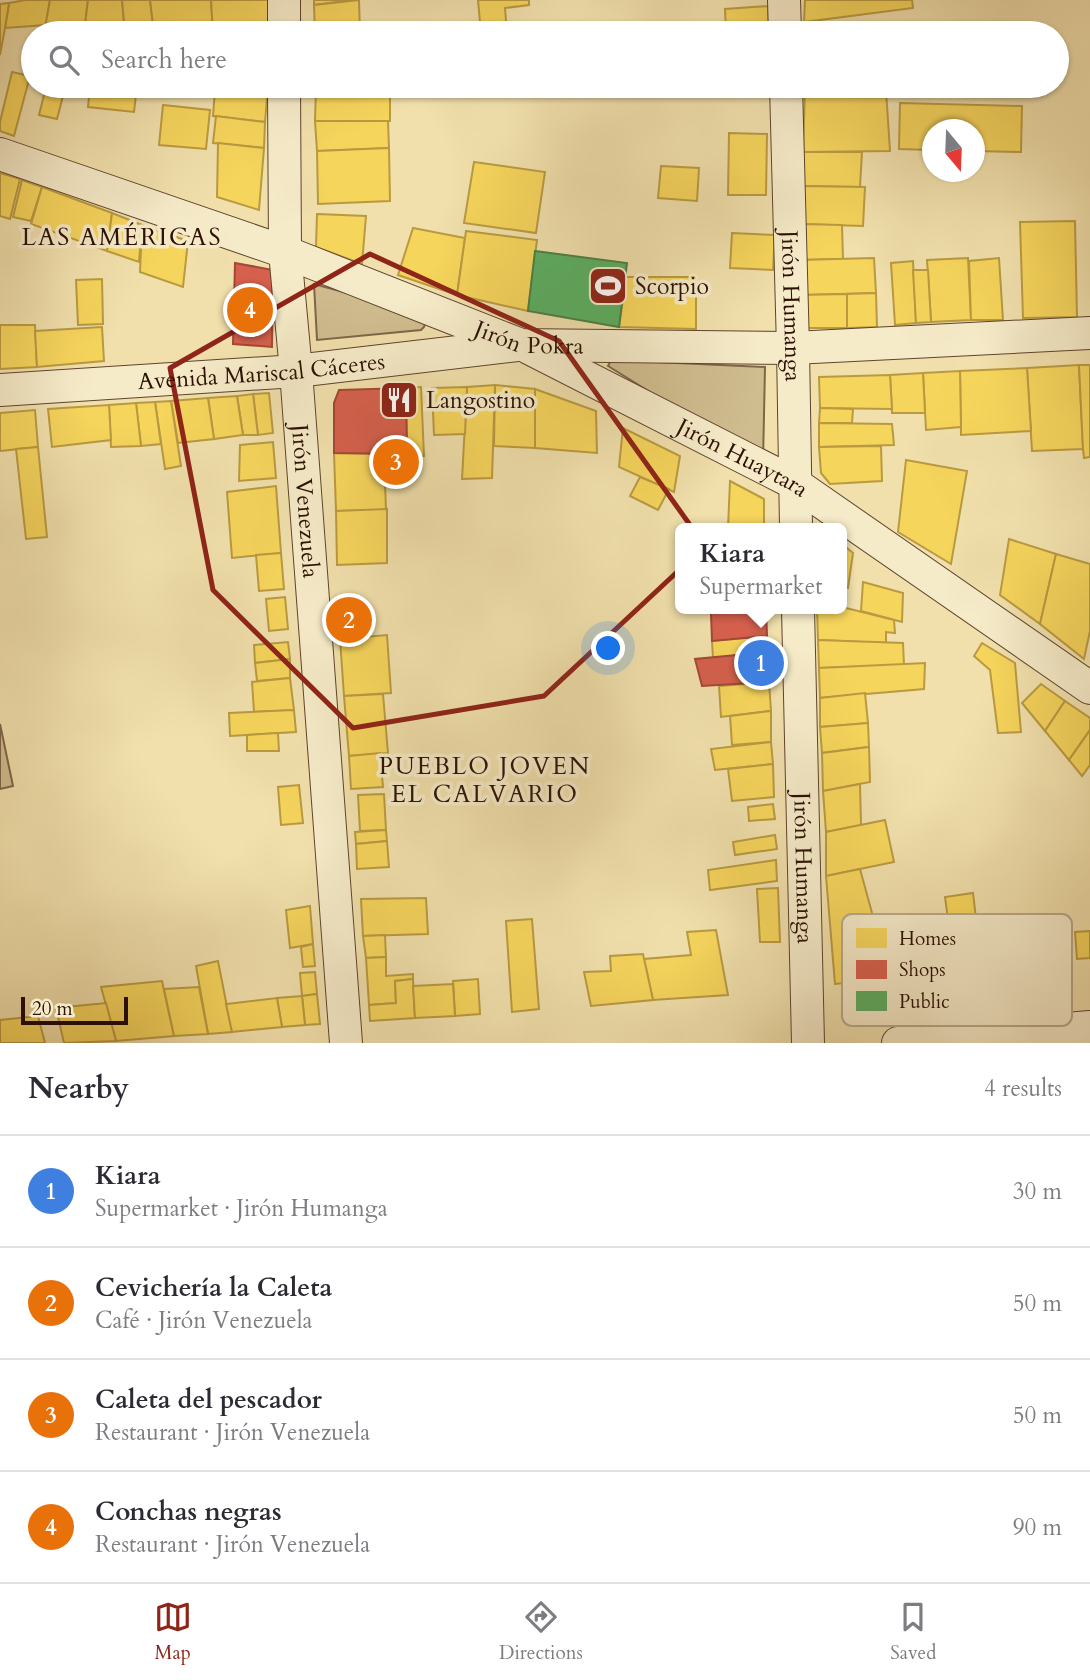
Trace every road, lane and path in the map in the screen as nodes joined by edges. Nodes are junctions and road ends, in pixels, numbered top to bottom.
1 (284, 0) edge
2 (784, 0) edge
3 (284, 21) edge
4 (785, 21) edge
5 (284, 98) edge
6 (786, 98) edge
7 (0, 154) edge
8 (285, 252) junction
9 (1090, 333) edge
10 (522, 345) junction
11 (793, 348) junction
12 (296, 371) junction
13 (0, 390) edge
14 (794, 483) junction
15 (796, 523) edge
16 (797, 614) edge
17 (1090, 688) edge
18 (1090, 1027) edge
19 (346, 1043) edge
20 (808, 1043) edge
21 (898, 1043) edge

1 - 3 street
2 - 4 street
5 - 8 street, Jirón Venezuela
6 - 11 street, Jirón Humanga
7 - 8 street, Jirón Pokra
8 - 10 street, Jirón Pokra
8 - 12 street, Jirón Venezuela
9 - 11 street, Jirón Pokra
10 - 11 street, Jirón Pokra
10 - 12 street, Avenida Mariscal Cáceres
10 - 14 street, Jirón Huaytara
11 - 14 street, Jirón Humanga
12 - 13 street, Avenida Mariscal Cáceres
12 - 19 street, Jirón Venezuela
14 - 15 street, Jirón Humanga
14 - 17 street, Jirón Huaytara
16 - 20 street, Jirón Humanga
18 - 21 street

